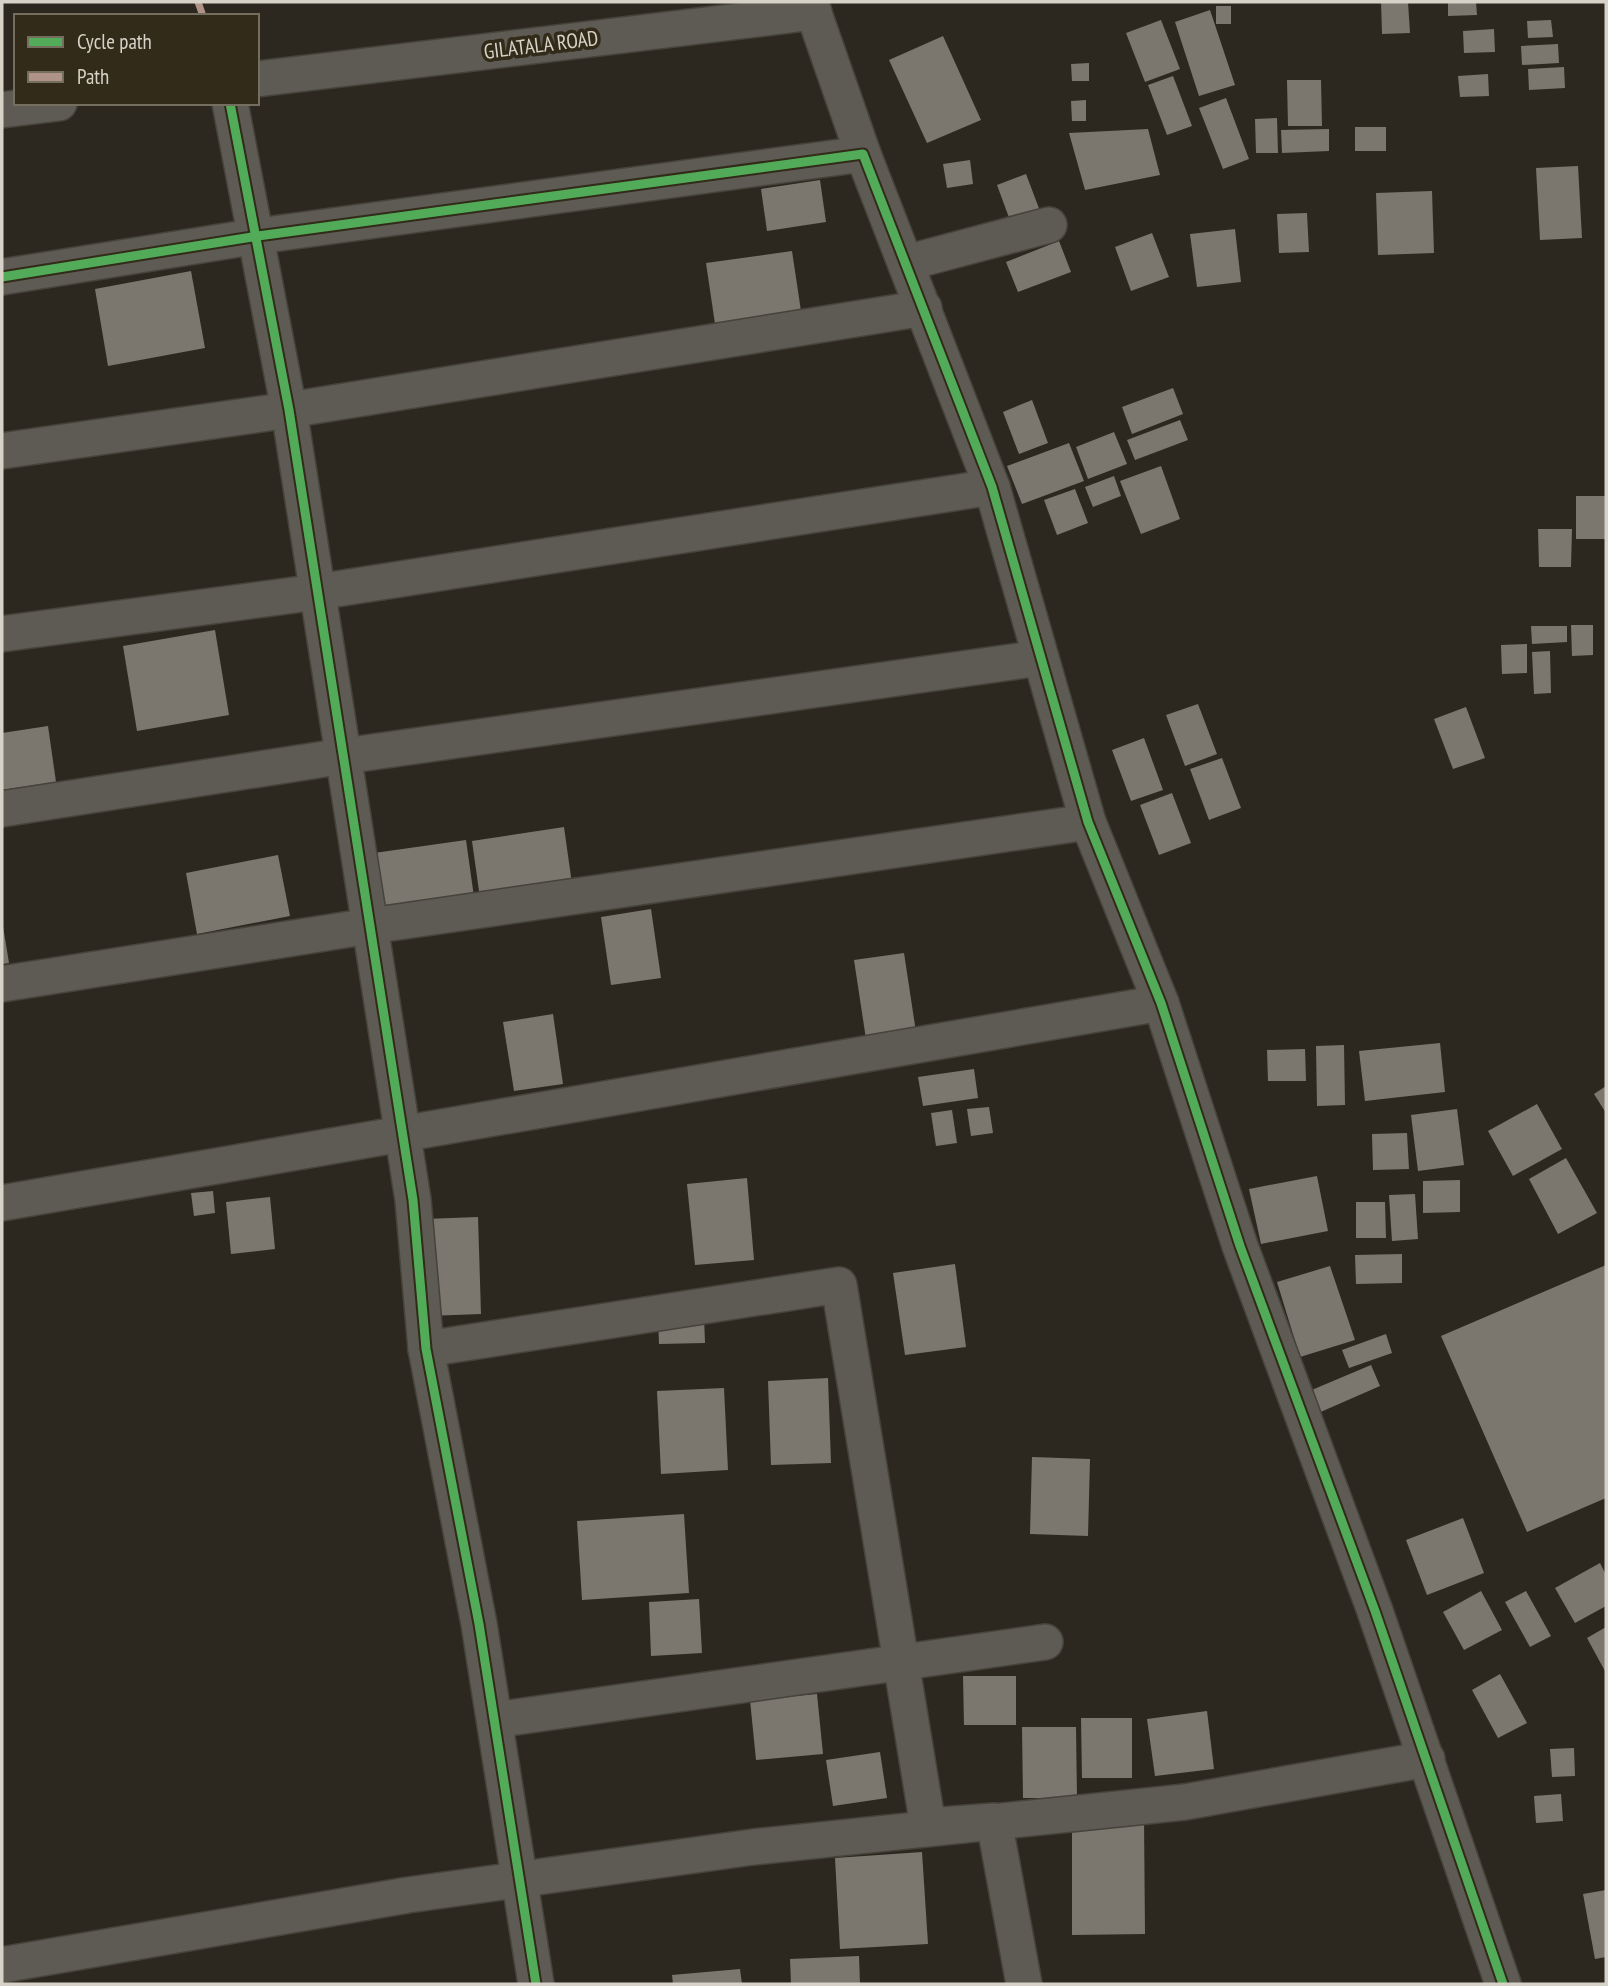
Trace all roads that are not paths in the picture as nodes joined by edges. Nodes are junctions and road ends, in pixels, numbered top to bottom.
1 (812, 7) edge
2 (259, 79) edge
3 (43, 105) edge
4 (230, 105) edge
5 (2, 110) edge
6 (863, 154) junction
7 (1049, 225) dead end
8 (258, 236) junction
9 (906, 263) junction
10 (2, 277) edge
11 (923, 309) junction
12 (289, 410) junction
13 (2, 451) edge
14 (992, 487) junction
15 (317, 592) junction
16 (2, 634) edge
17 (1040, 658) junction
18 (344, 756) junction
19 (2, 809) edge
20 (1088, 822) junction
21 (370, 926) junction
22 (2, 984) edge
23 (1161, 1003) junction
24 (403, 1135) junction
25 (2, 1203) edge
26 (426, 1349) junction
27 (1045, 1642) dead end
28 (901, 1662) junction
29 (495, 1720) junction
30 (1427, 1759) junction
31 (994, 1821) junction
32 (517, 1880) junction
33 (2, 1965) edge
34 (536, 1984) edge
35 (1024, 1984) edge
36 (1503, 1984) edge

1 - 2 street, GILATALA ROAD
1 - 6 street
3 - 5 street
4 - 8 street
6 - 8 street
6 - 9 street
7 - 9 street
8 - 10 street
8 - 12 street
9 - 11 street
11 - 12 street
11 - 14 street
12 - 13 street
12 - 15 street
14 - 15 street
14 - 17 street
15 - 16 street
15 - 18 street
17 - 18 street
17 - 20 street
18 - 19 street
18 - 21 street
20 - 21 street
20 - 23 street
21 - 22 street
21 - 24 street
23 - 24 street
23 - 30 street
24 - 25 street
24 - 26 street
26 - 28 street
26 - 29 street
27 - 28 street
28 - 29 street
28 - 31 street
29 - 32 street
30 - 31 street
30 - 36 street
31 - 32 street
31 - 35 street
32 - 33 street
32 - 34 street

